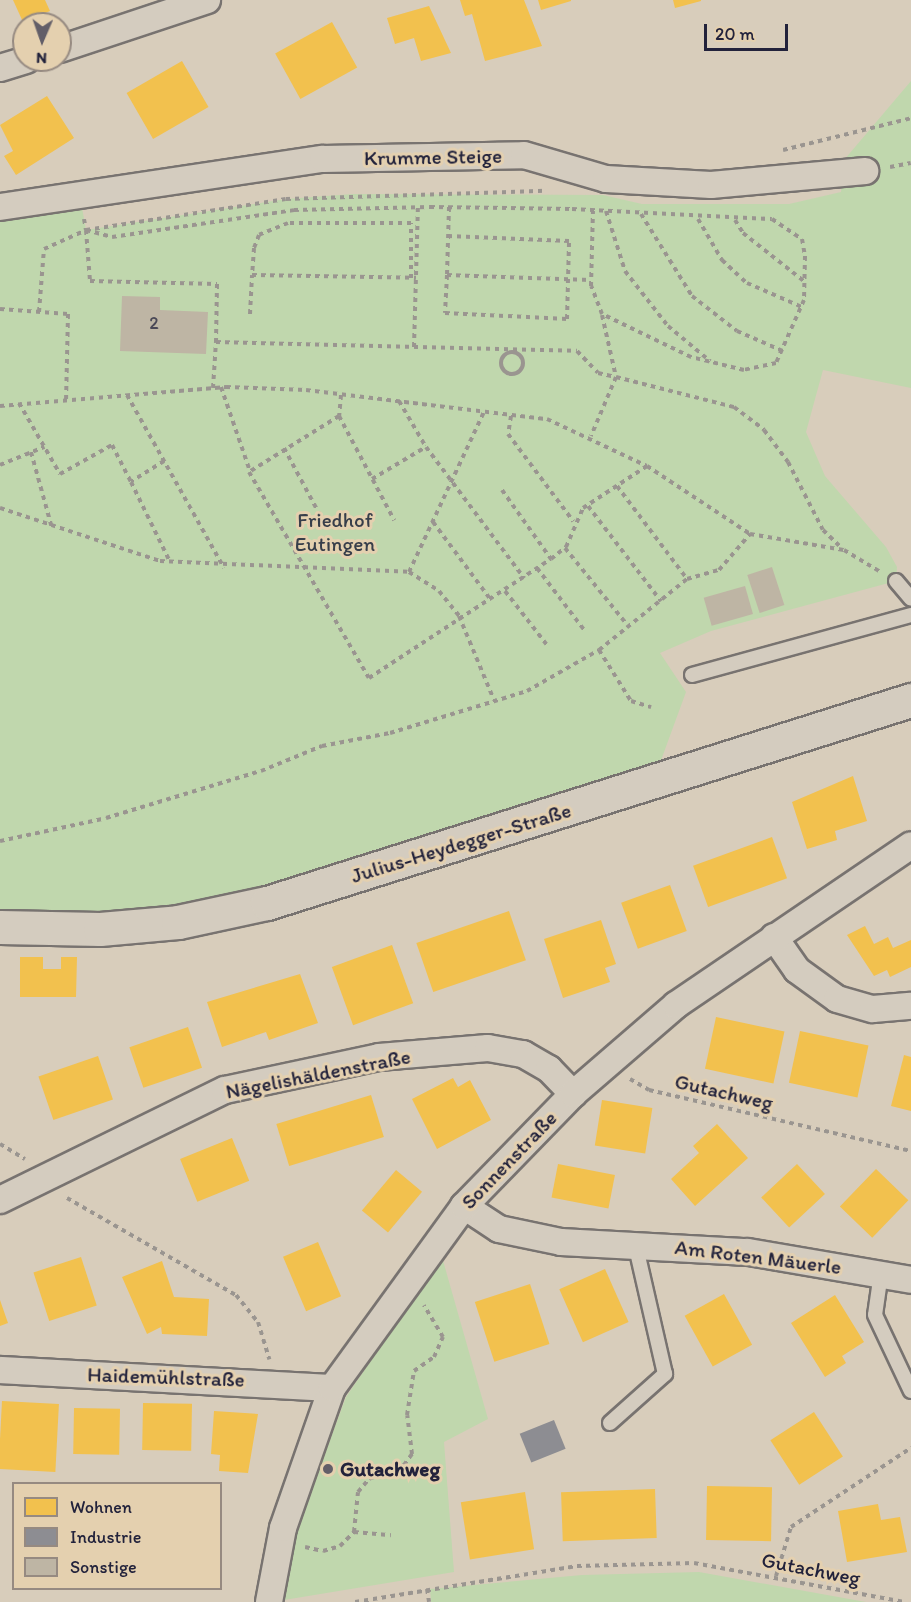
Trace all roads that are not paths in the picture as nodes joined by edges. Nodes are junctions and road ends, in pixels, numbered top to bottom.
1 (207, 0) edge
2 (72, 45) edge
3 (865, 171) dead end
4 (0, 207) edge
5 (896, 581) road end
6 (911, 599) edge
7 (911, 615) edge
8 (692, 675) dead end
9 (911, 700) edge
10 (911, 845) edge
11 (0, 927) edge
12 (774, 937) junction
13 (911, 1006) edge
14 (573, 1094) junction
15 (0, 1200) edge
16 (464, 1206) junction
17 (635, 1243) junction
18 (882, 1273) junction
19 (911, 1280) edge
20 (0, 1370) edge
21 (332, 1388) junction
22 (911, 1391) edge
23 (610, 1423) dead end
24 (269, 1602) edge

1 - 2 street
3 - 4 street, Krumme Steige
5 - 6 lane
7 - 8 lane
9 - 11 street, Julius-Heydegger-Straße
10 - 12 street, Sonnenstraße
12 - 13 street
12 - 14 street, Sonnenstraße
14 - 15 street, Nägelishäldenstraße
14 - 16 street, Sonnenstraße
16 - 17 street, Am Roten Mäuerle
16 - 21 street, Sonnenstraße
17 - 18 street, Am Roten Mäuerle
17 - 23 lane
18 - 19 street, Am Roten Mäuerle
18 - 22 lane
20 - 21 street, Haidemühlstraße
21 - 24 street, Sonnenstraße

